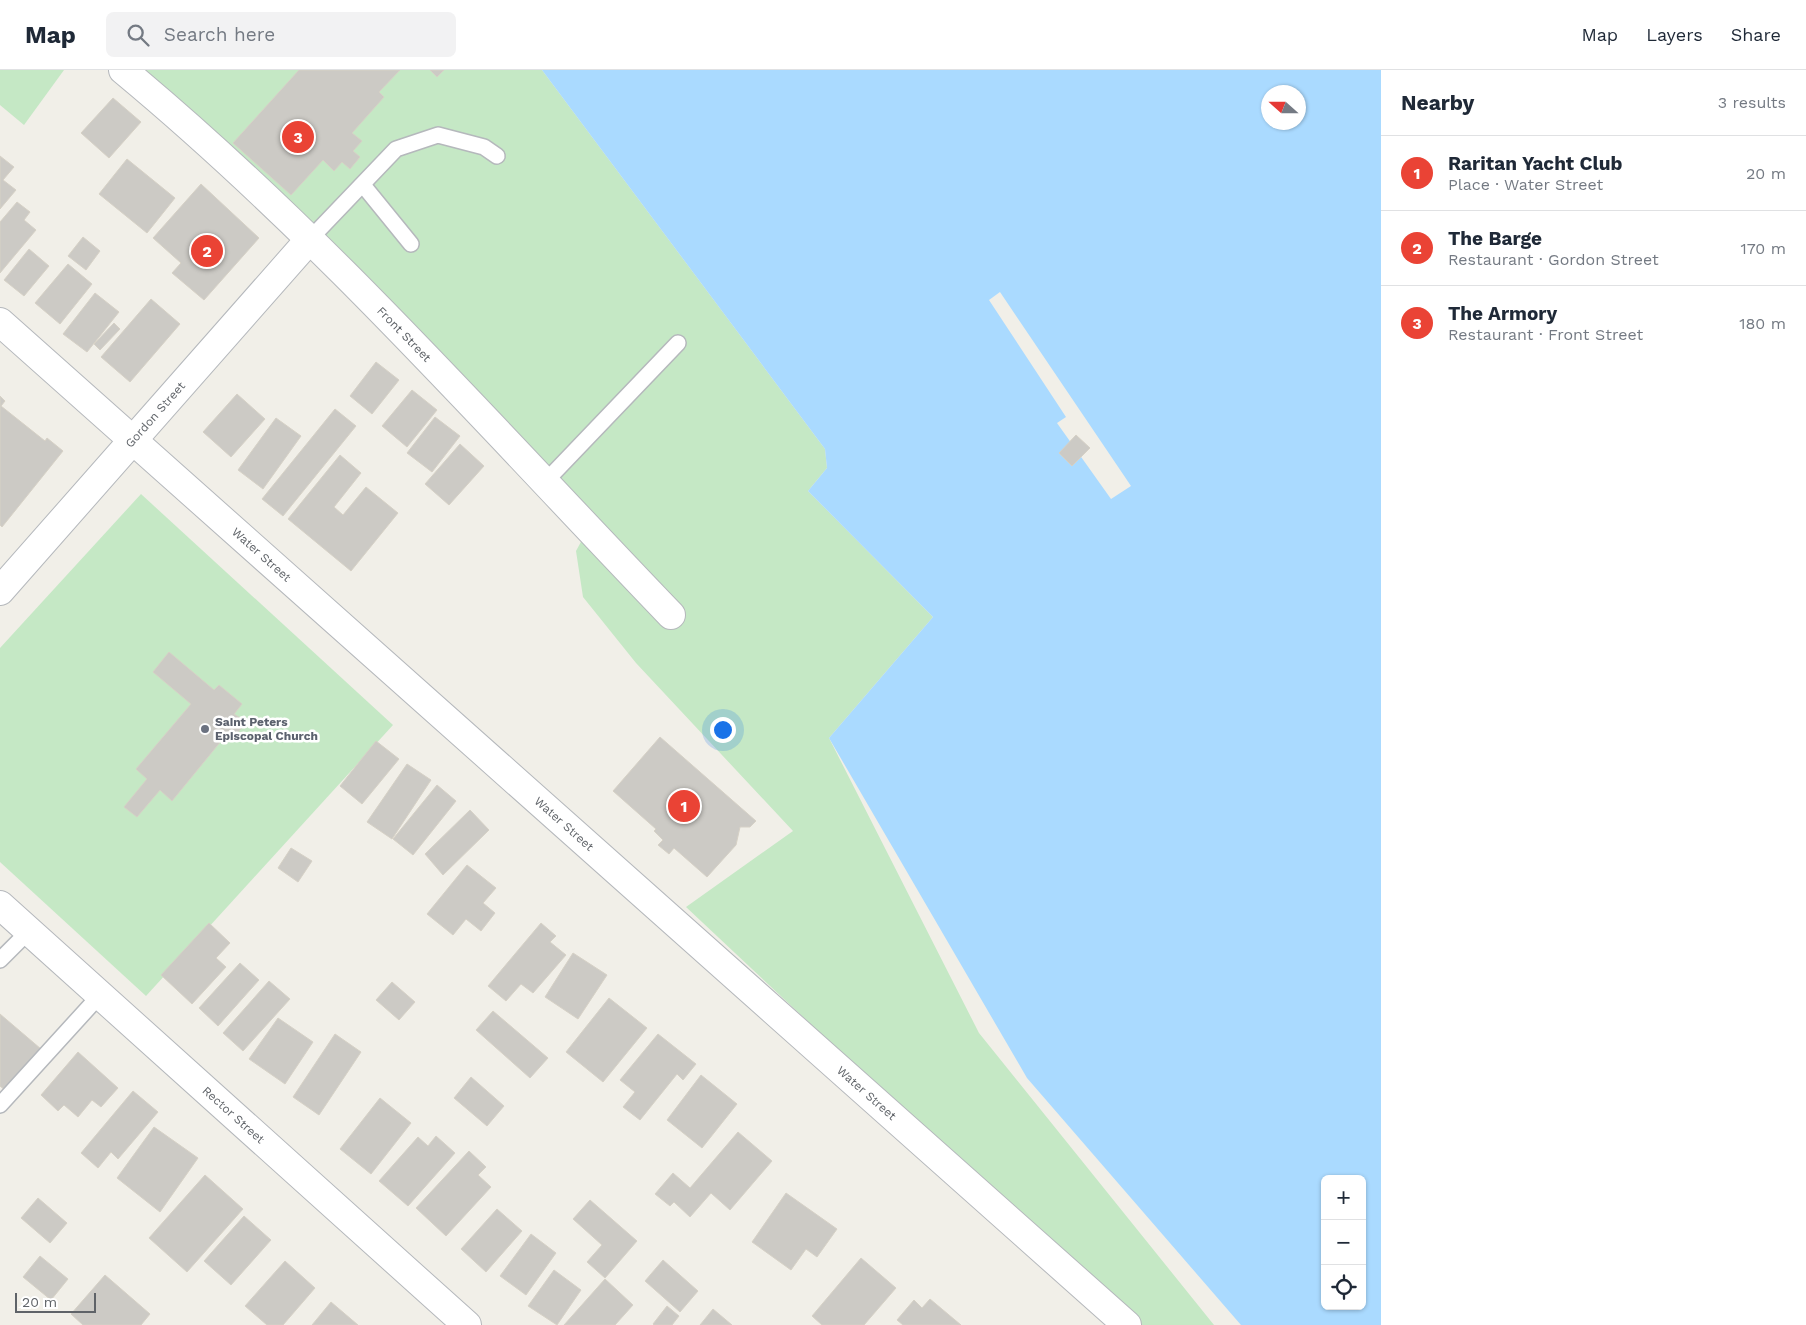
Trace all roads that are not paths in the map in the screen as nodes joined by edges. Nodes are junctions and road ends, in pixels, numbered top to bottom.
1 (123, 70) edge
2 (497, 156) dead end
3 (363, 185) junction
4 (310, 240) junction
5 (411, 244) dead end
6 (0, 322) edge
7 (678, 343) dead end
8 (132, 442) junction
9 (545, 482) junction
10 (0, 590) edge
11 (671, 615) dead end
12 (0, 905) edge
13 (29, 931) junction
14 (0, 960) edge
15 (100, 995) junction
16 (0, 1105) edge
17 (467, 1325) edge
18 (1127, 1325) edge

1 - 4 street, Front Street
2 - 3 lane
3 - 4 lane
3 - 5 lane
4 - 8 street, Gordon Street
4 - 9 street, Front Street
6 - 8 street, Water Street
7 - 9 lane
8 - 10 street, Gordon Street
8 - 18 street, Water Street
9 - 11 street, Front Street
12 - 13 street, Rector Street
13 - 14 lane
13 - 15 street, Rector Street
15 - 16 lane
15 - 17 street, Rector Street

